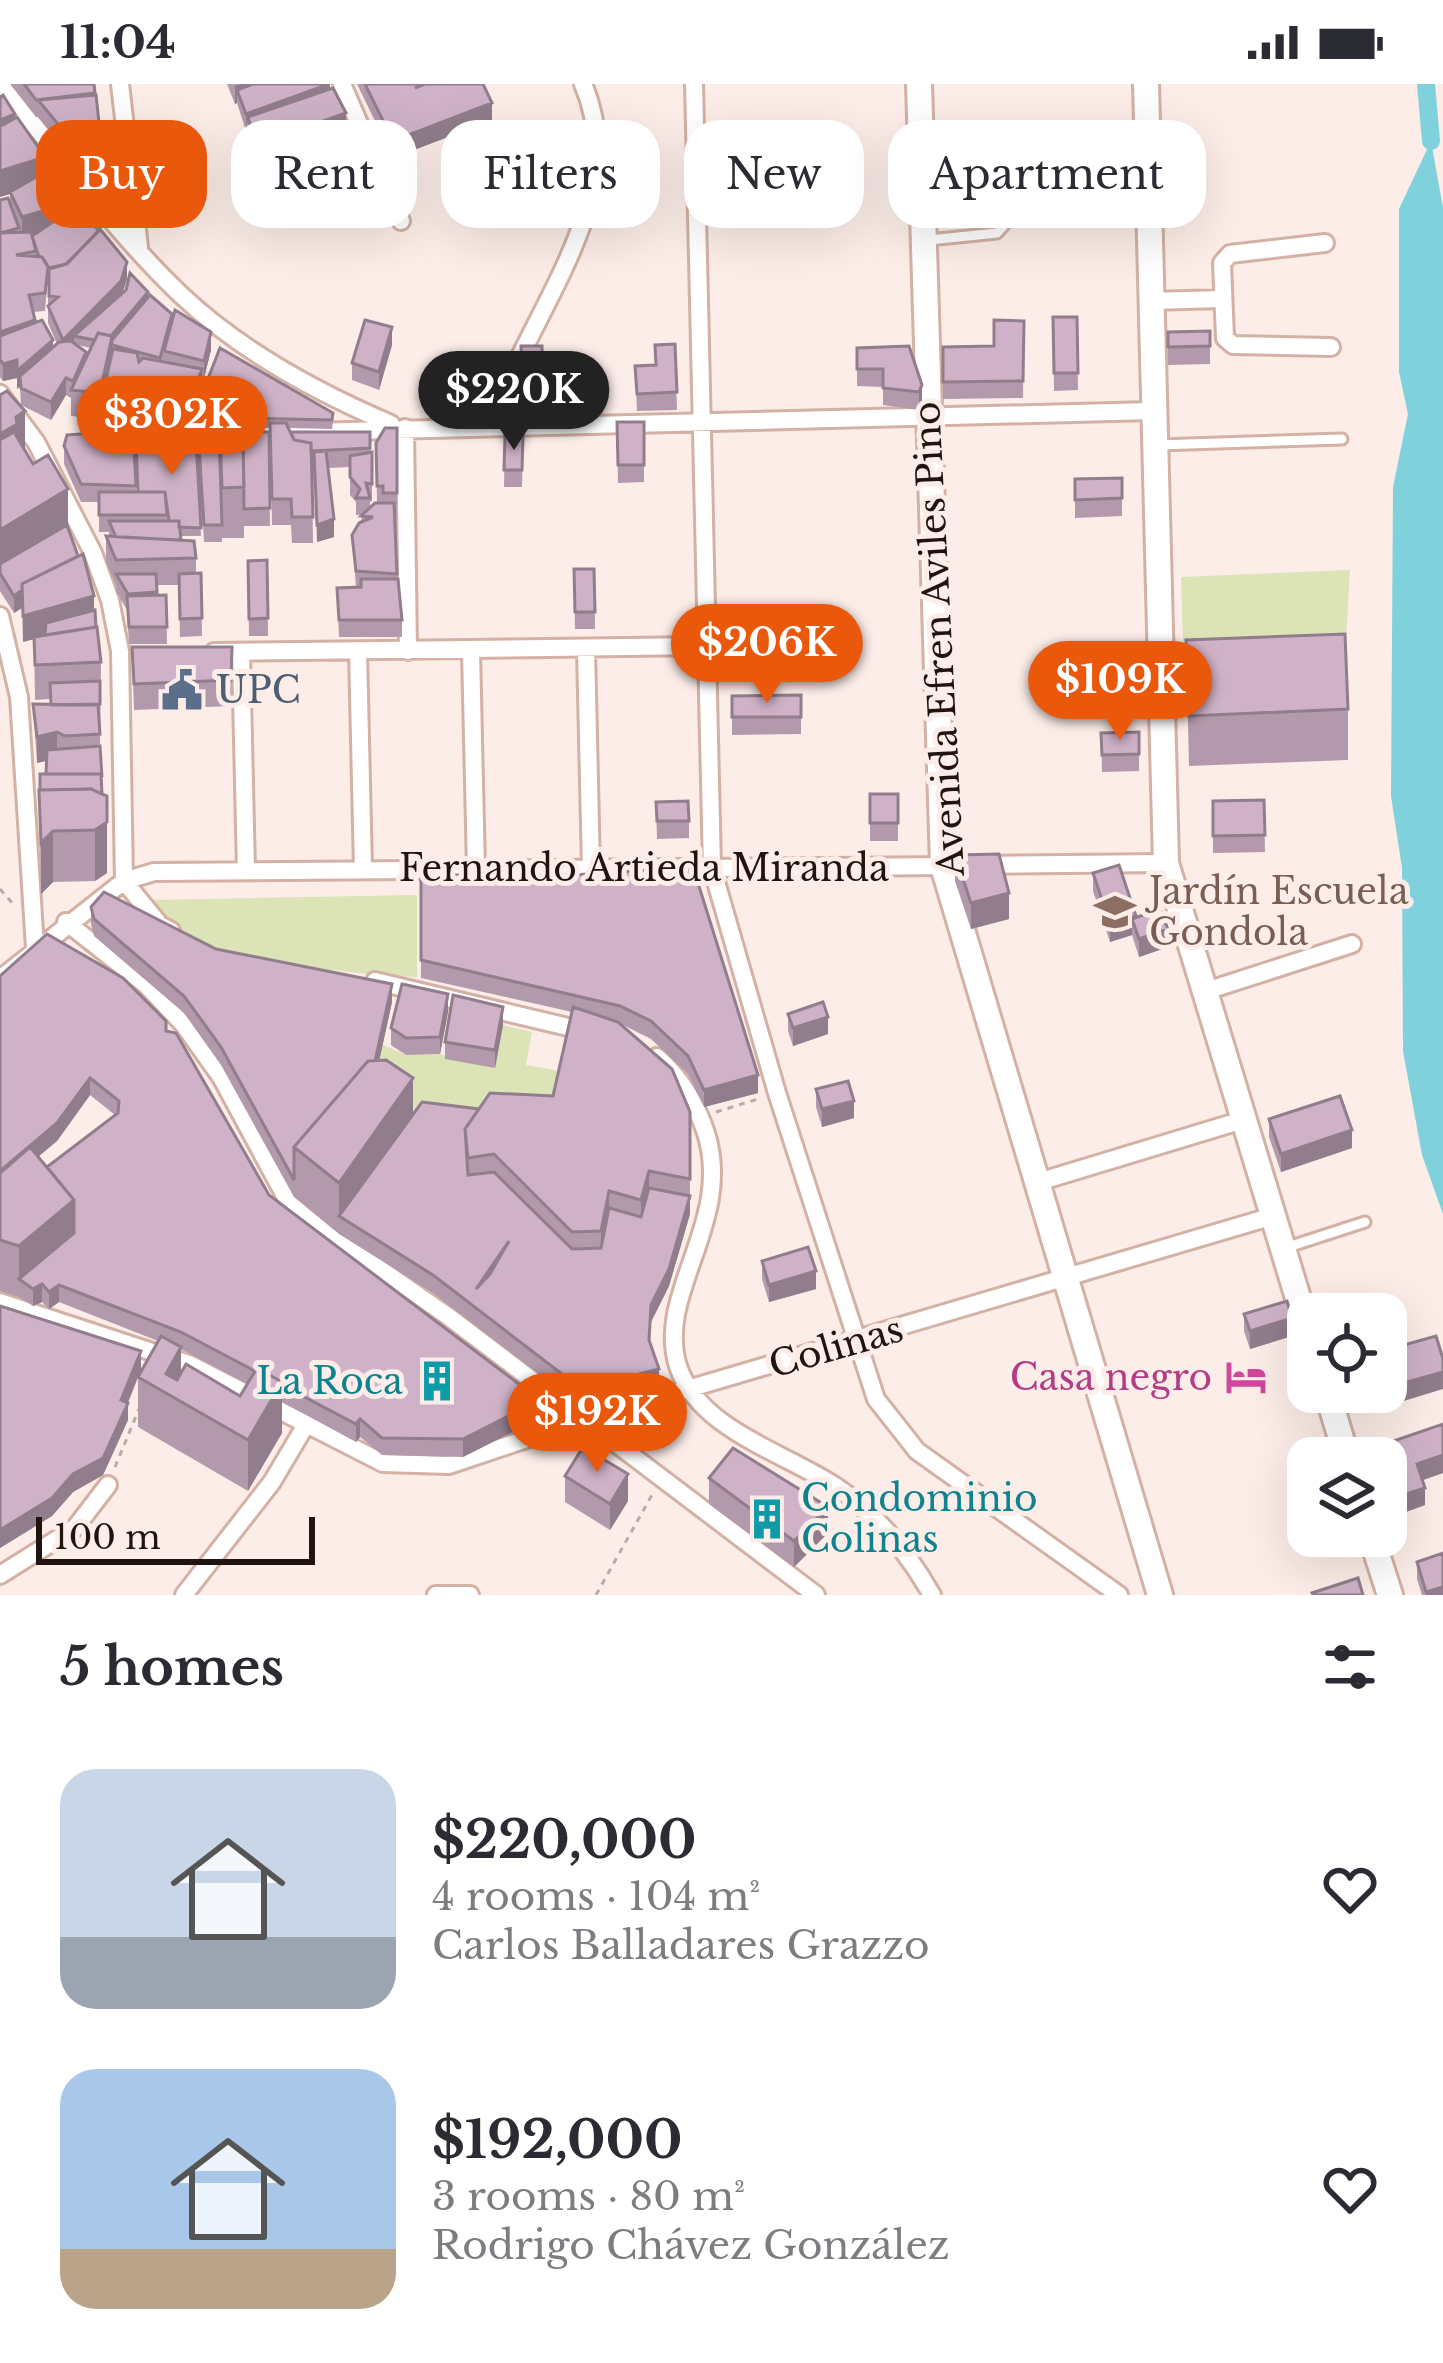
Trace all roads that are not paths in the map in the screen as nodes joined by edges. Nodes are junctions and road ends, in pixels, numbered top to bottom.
1 (0, 84) edge
2 (120, 84) edge
3 (342, 84) edge
4 (584, 84) edge
5 (694, 84) edge
6 (919, 84) edge
7 (1146, 84) edge
8 (358, 120) edge
9 (1002, 228) edge
10 (923, 240) junction
11 (1325, 243) dead end
12 (139, 248) junction
13 (1223, 299) junction
14 (1150, 301) junction
15 (1331, 347) dead end
16 (0, 394) edge
17 (1152, 411) junction
18 (927, 416) junction
19 (699, 422) junction
20 (490, 426) junction
21 (401, 427) junction
22 (106, 439) edge
23 (1342, 439) dead end
24 (60, 441) edge
25 (36, 442) junction
26 (1153, 446) junction
27 (0, 616) edge
28 (705, 646) junction
29 (586, 649) junction
30 (121, 651) junction
31 (141, 651) edge
32 (358, 651) junction
33 (408, 651) junction
34 (471, 651) junction
35 (201, 652) edge
36 (241, 652) junction
37 (1166, 863) junction
38 (943, 866) junction
39 (591, 868) junction
40 (712, 868) junction
41 (363, 870) junction
42 (476, 870) junction
43 (246, 871) junction
44 (124, 880) junction
45 (66, 922) junction
46 (197, 943) edge
47 (1352, 944) dead end
48 (35, 947) junction
49 (345, 976) edge
50 (0, 979) edge
51 (1206, 991) junction
52 (604, 1034) edge
53 (643, 1047) edge
54 (1246, 1119) junction
55 (1035, 1183) junction
56 (1273, 1216) junction
57 (1364, 1222) dead end
58 (1282, 1249) junction
59 (1066, 1280) junction
60 (1296, 1293) edge
61 (0, 1302) edge
62 (856, 1342) junction
63 (688, 1389) junction
64 (583, 1420) junction
65 (307, 1423) junction
66 (108, 1485) road end
67 (1378, 1557) edge
68 (0, 1575) edge
69 (184, 1595) edge
70 (436, 1595) edge
71 (470, 1595) edge
72 (816, 1595) edge
73 (932, 1595) edge
74 (1119, 1595) edge
75 (1160, 1595) edge
76 (1390, 1595) edge

1 - 12 street
2 - 12 street
3 - 8 street
4 - 20 street
5 - 19 street
6 - 10 street, Avenida Efren Aviles Pino
7 - 14 street
9 - 10 lane
10 - 18 street, Avenida Efren Aviles Pino
11 - 13 street
12 - 21 street
13 - 14 street
13 - 15 street
14 - 17 street
16 - 25 street
17 - 18 street
17 - 26 street
18 - 19 street
18 - 38 street, Avenida Efren Aviles Pino
19 - 20 street
19 - 28 street
20 - 21 street
21 - 22 street
21 - 33 street
23 - 26 lane
24 - 25 street
25 - 30 street
26 - 37 street
27 - 48 street
28 - 29 street
28 - 40 street
29 - 34 street
29 - 39 street
30 - 31 street
30 - 44 street
32 - 33 street
32 - 36 street
32 - 41 street
33 - 34 street
34 - 42 street
35 - 36 street
36 - 43 street
37 - 38 street, Fernando Artieda Miranda
37 - 51 street
38 - 40 street, Fernando Artieda Miranda
38 - 55 street, Avenida Efren Aviles Pino
39 - 40 street, Fernando Artieda Miranda
39 - 42 street, Fernando Artieda Miranda
40 - 62 street
41 - 42 street, Fernando Artieda Miranda
41 - 43 street, Fernando Artieda Miranda
43 - 44 street, Fernando Artieda Miranda
44 - 45 street
44 - 46 street
45 - 48 street
45 - 64 street
47 - 51 street
48 - 50 street
49 - 52 street
51 - 54 street
53 - 63 street
54 - 55 street
54 - 56 street
55 - 59 street, Avenida Efren Aviles Pino
56 - 58 street
56 - 59 street, Colinas
57 - 58 lane
58 - 60 street
59 - 62 street, Colinas
59 - 75 street, Avenida Efren Aviles Pino
61 - 65 street, Colinas
62 - 63 street, Colinas
62 - 74 street
63 - 64 street, Colinas
63 - 73 street
64 - 65 street, Colinas
64 - 72 street
65 - 69 street
66 - 68 street
67 - 76 street
70 - 71 street

